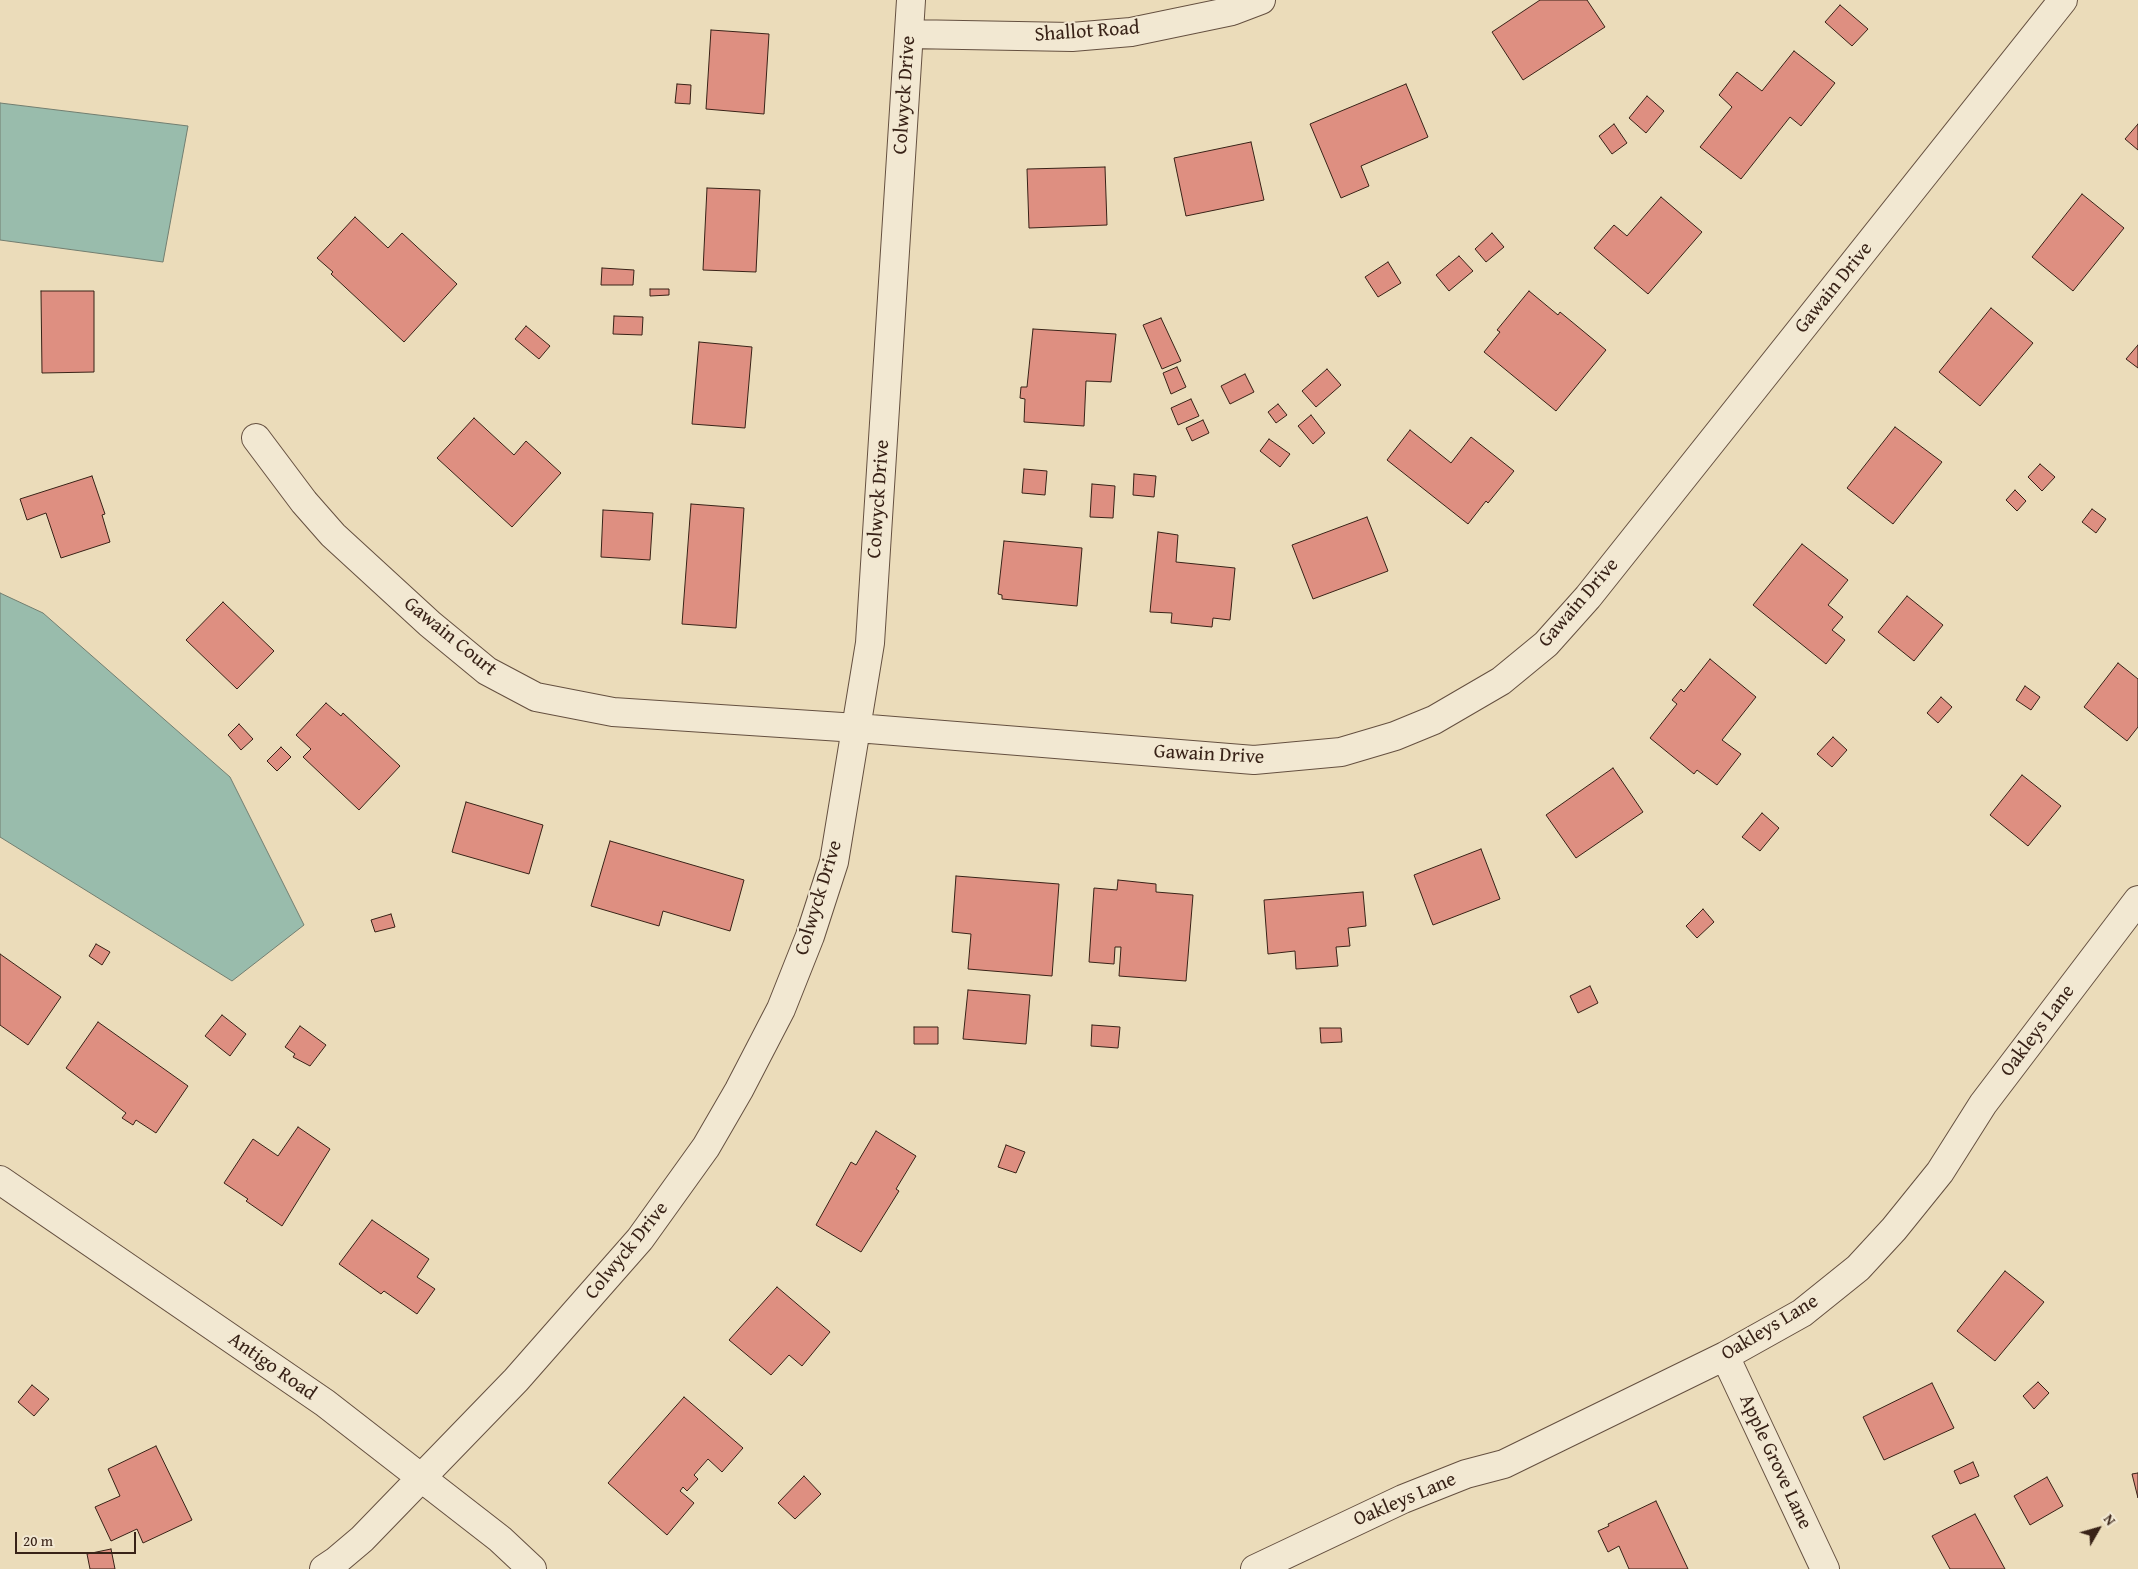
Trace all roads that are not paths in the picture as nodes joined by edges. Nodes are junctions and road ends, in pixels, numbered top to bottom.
1 (910, 0) edge
2 (1261, 0) edge
3 (2063, 0) edge
4 (909, 34) junction
5 (256, 438) dead end
6 (857, 728) junction
7 (2138, 900) edge
8 (0, 1180) edge
9 (1725, 1356) junction
10 (421, 1478) junction
11 (324, 1569) edge
12 (532, 1569) edge
13 (1255, 1569) edge
14 (1825, 1569) edge

1 - 4 street, Colwyck Drive
2 - 4 street, Shallot Road
3 - 6 street, Gawain Drive
4 - 6 street, Colwyck Drive
5 - 6 street, Gawain Court
6 - 10 street, Colwyck Drive
7 - 9 street, Oakleys Lane
8 - 10 street, Antigo Road
9 - 13 street, Oakleys Lane
9 - 14 street, Apple Grove Lane
10 - 11 street, Colwyck Drive
10 - 12 street, Antigo Road

